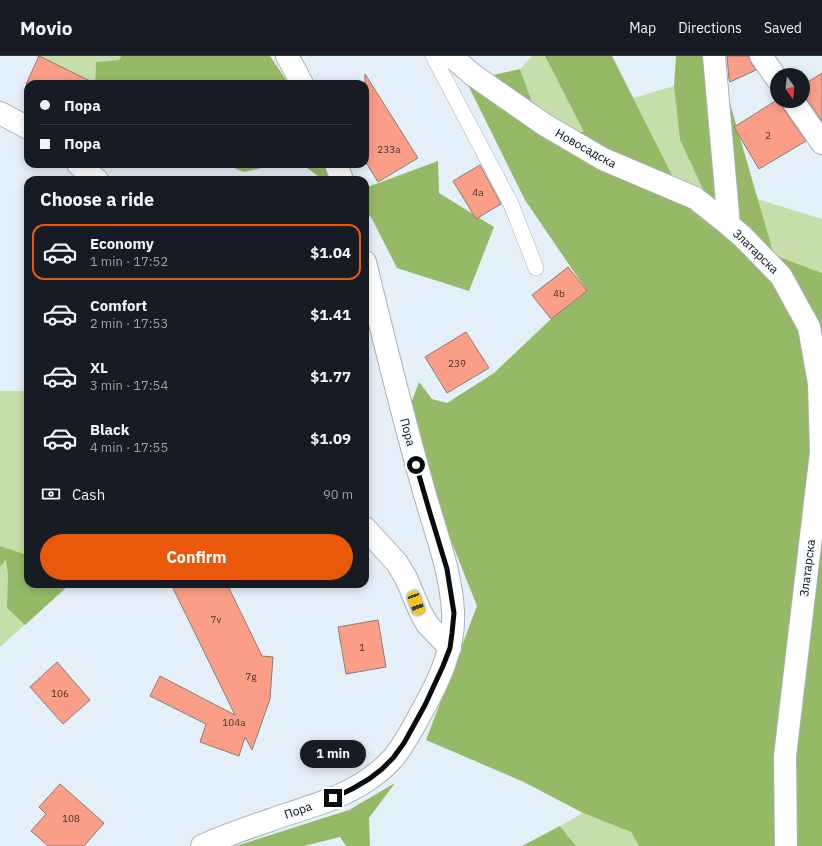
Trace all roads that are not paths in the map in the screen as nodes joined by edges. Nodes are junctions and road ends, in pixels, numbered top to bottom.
1 (287, 56) edge
2 (433, 56) edge
3 (451, 56) edge
4 (714, 56) edge
5 (761, 56) edge
6 (770, 69) edge
7 (300, 80) edge
8 (797, 108) edge
9 (0, 113) edge
10 (24, 126) edge
11 (822, 142) edge
12 (83, 168) edge
13 (93, 176) edge
14 (729, 225) junction
15 (536, 268) dead end
16 (369, 278) edge
17 (369, 532) edge
18 (450, 648) junction
19 (202, 846) edge
20 (786, 846) edge

1 - 7 street
2 - 15 lane
3 - 14 street, Новосадска
4 - 14 street, Златарска
5 - 6 street
8 - 11 street
9 - 10 street
12 - 13 street
14 - 20 street, Златарска
16 - 18 street, Пора
17 - 18 street
18 - 19 street, Пора

